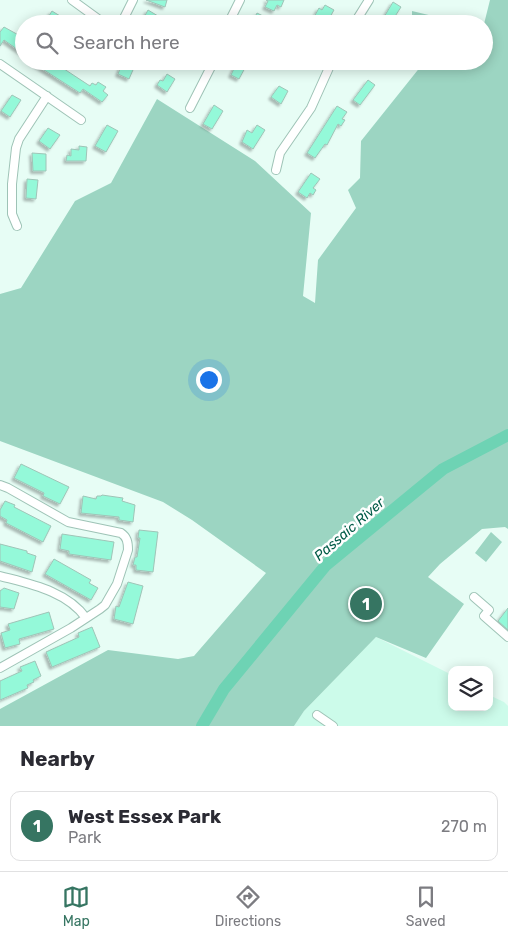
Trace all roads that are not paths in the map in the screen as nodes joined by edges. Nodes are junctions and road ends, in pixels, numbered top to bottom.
1 (72, 0) edge
2 (133, 0) edge
3 (240, 0) edge
4 (369, 0) edge
5 (93, 15) edge
6 (126, 15) edge
7 (232, 15) edge
8 (360, 15) edge
9 (0, 64) edge
10 (209, 70) edge
11 (328, 70) edge
12 (47, 96) junction
13 (190, 108) dead end
14 (81, 120) dead end
15 (276, 170) dead end
16 (17, 226) dead end
17 (0, 485) edge
18 (0, 576) edge
19 (474, 597) dead end
20 (86, 618) junction
21 (508, 637) edge
22 (0, 668) edge
23 (317, 715) dead end
24 (333, 726) edge

1 - 5 street
2 - 6 street
3 - 7 street
4 - 8 street
9 - 12 street
10 - 13 street
11 - 15 street
12 - 14 street
12 - 16 street
17 - 20 street
18 - 20 street
19 - 21 street
20 - 22 street
23 - 24 street

